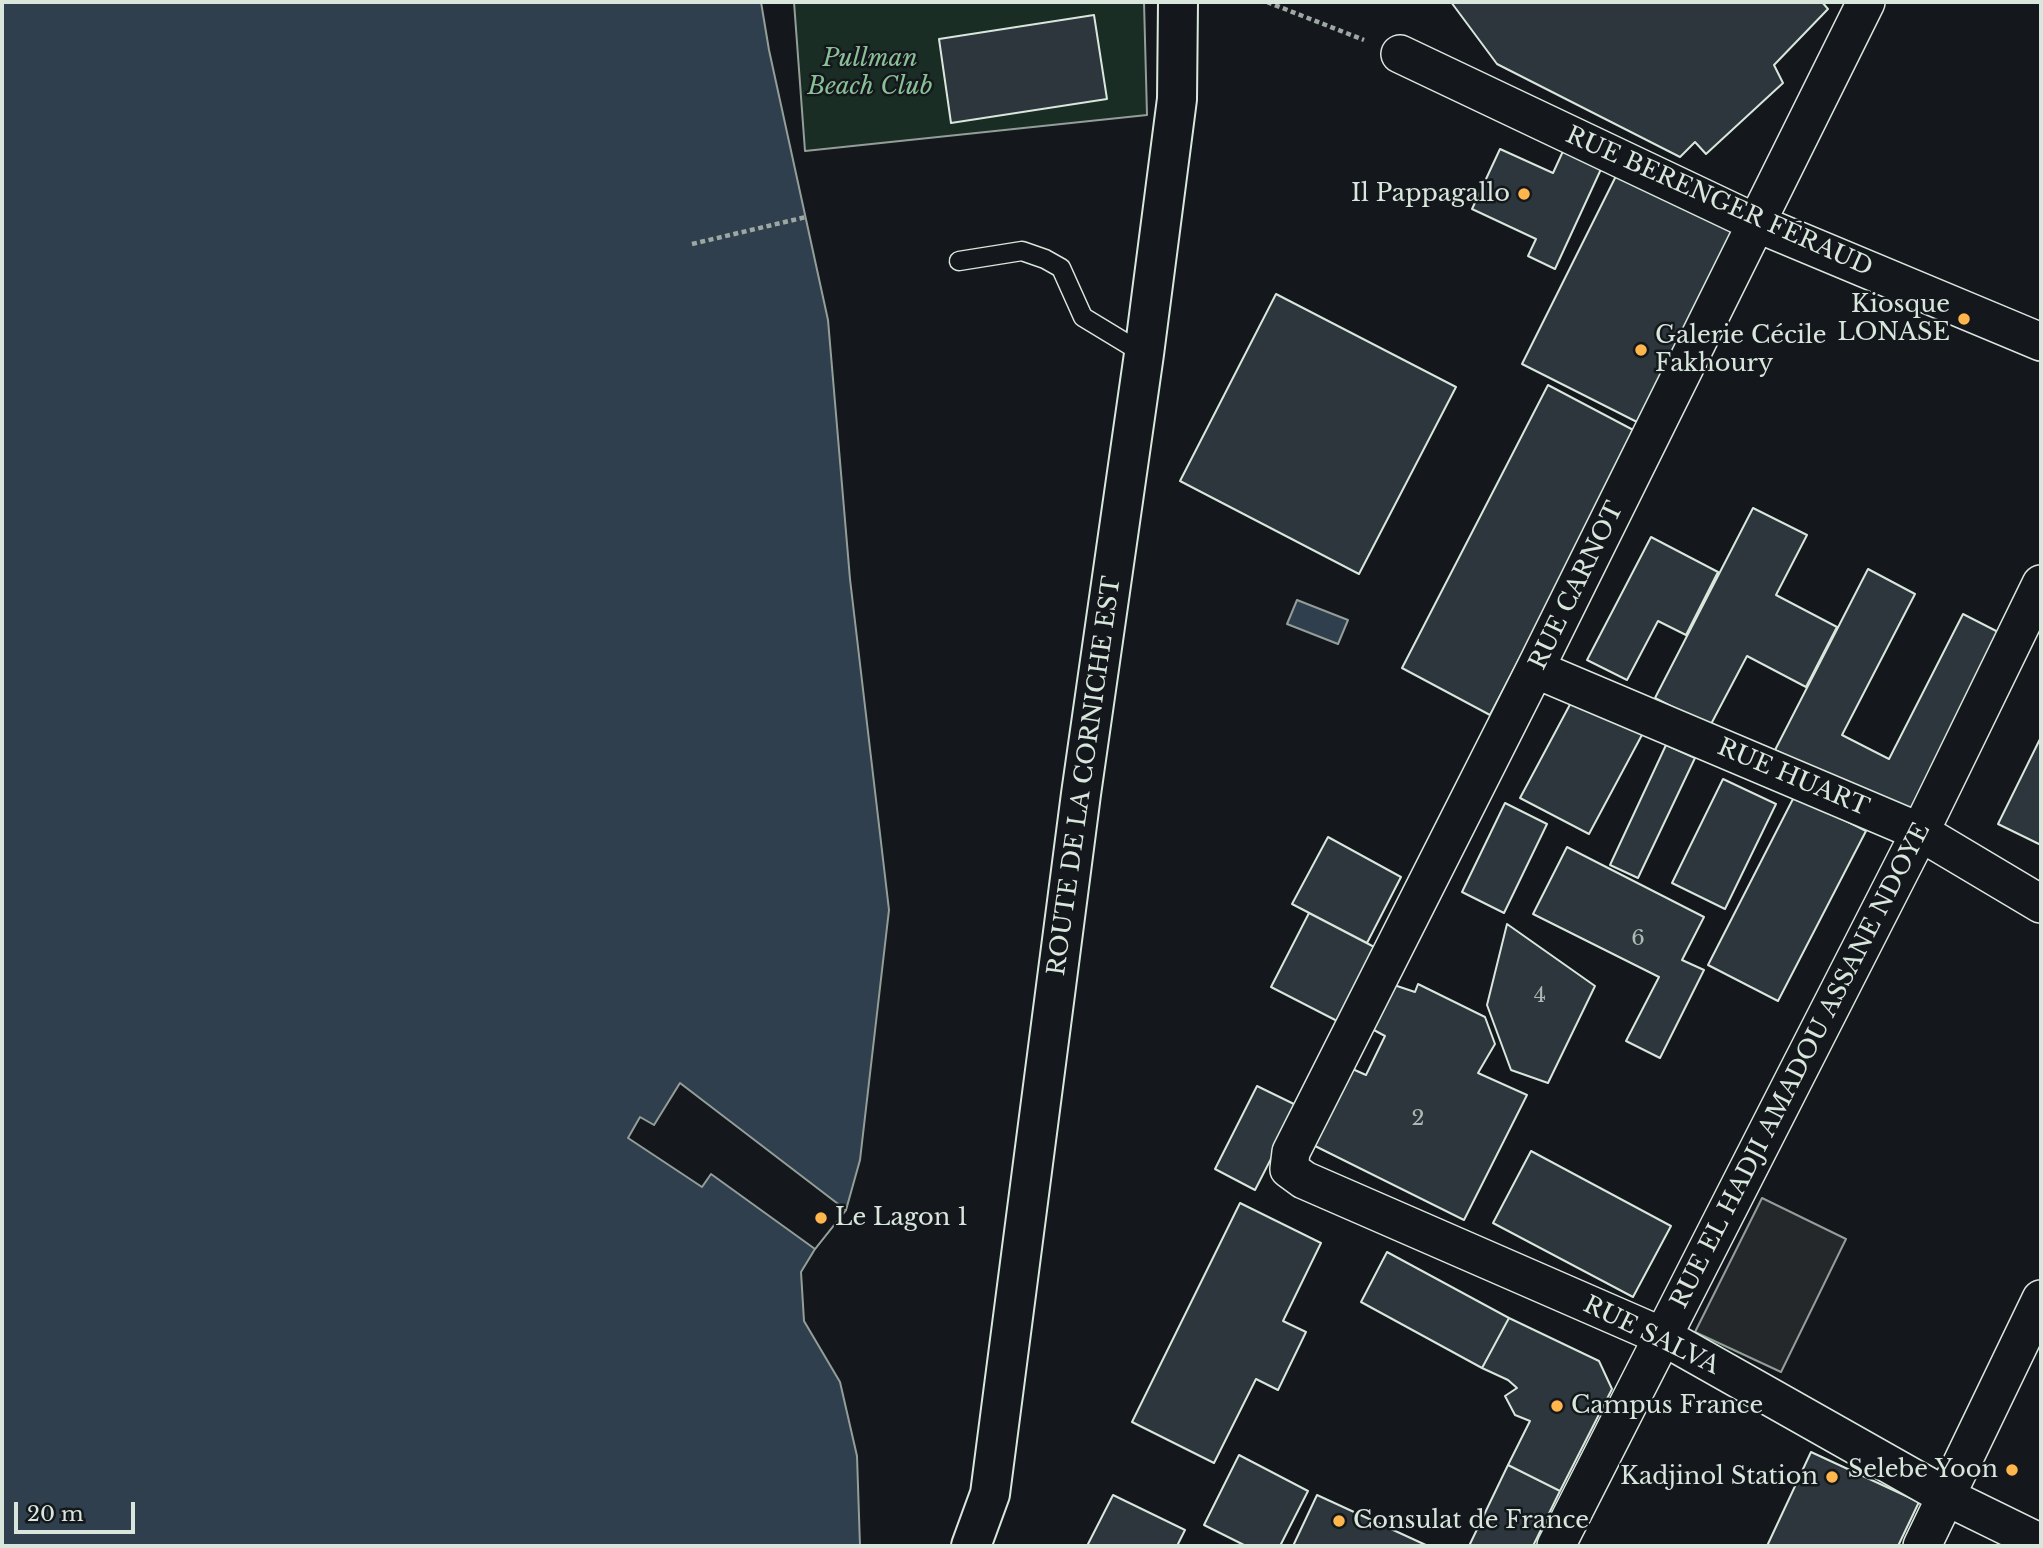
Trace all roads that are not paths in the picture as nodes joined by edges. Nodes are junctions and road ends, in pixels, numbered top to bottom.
1 (1178, 2) edge
2 (1866, 2) edge
3 (1400, 54) road end
4 (1756, 223) junction
5 (960, 261) dead end
6 (2041, 342) edge
7 (1144, 354) junction
8 (2041, 584) edge
9 (1535, 669) junction
10 (1920, 832) junction
11 (2041, 904) edge
12 (1289, 1169) joint
13 (2041, 1299) edge
14 (1664, 1337) junction
15 (1947, 1497) junction
16 (2041, 1542) edge
17 (971, 1546) edge
18 (1556, 1546) edge
19 (1923, 1546) edge

1 - 7 street, ROUTE DE LA CORNICHE EST
2 - 4 street, RUE CARNOT
3 - 4 street, RUE BERENGER FÉRAUD
4 - 6 street, RUE BERENGER FÉRAUD
4 - 9 street, RUE CARNOT
5 - 7 lane
7 - 17 street, ROUTE DE LA CORNICHE EST
8 - 10 street, RUE EL HADJI AMADOU ASSANE NDOYE
9 - 10 street, RUE HUART
9 - 12 street, RUE CARNOT
10 - 11 street, RUE HUART
10 - 14 street, RUE EL HADJI AMADOU ASSANE NDOYE
12 - 14 street, RUE SALVA
13 - 15 street
14 - 15 street, RUE SALVA
14 - 18 street, RUE EL HADJI AMADOU ASSANE NDOYE
15 - 16 street, RUE SALVA
15 - 19 street

